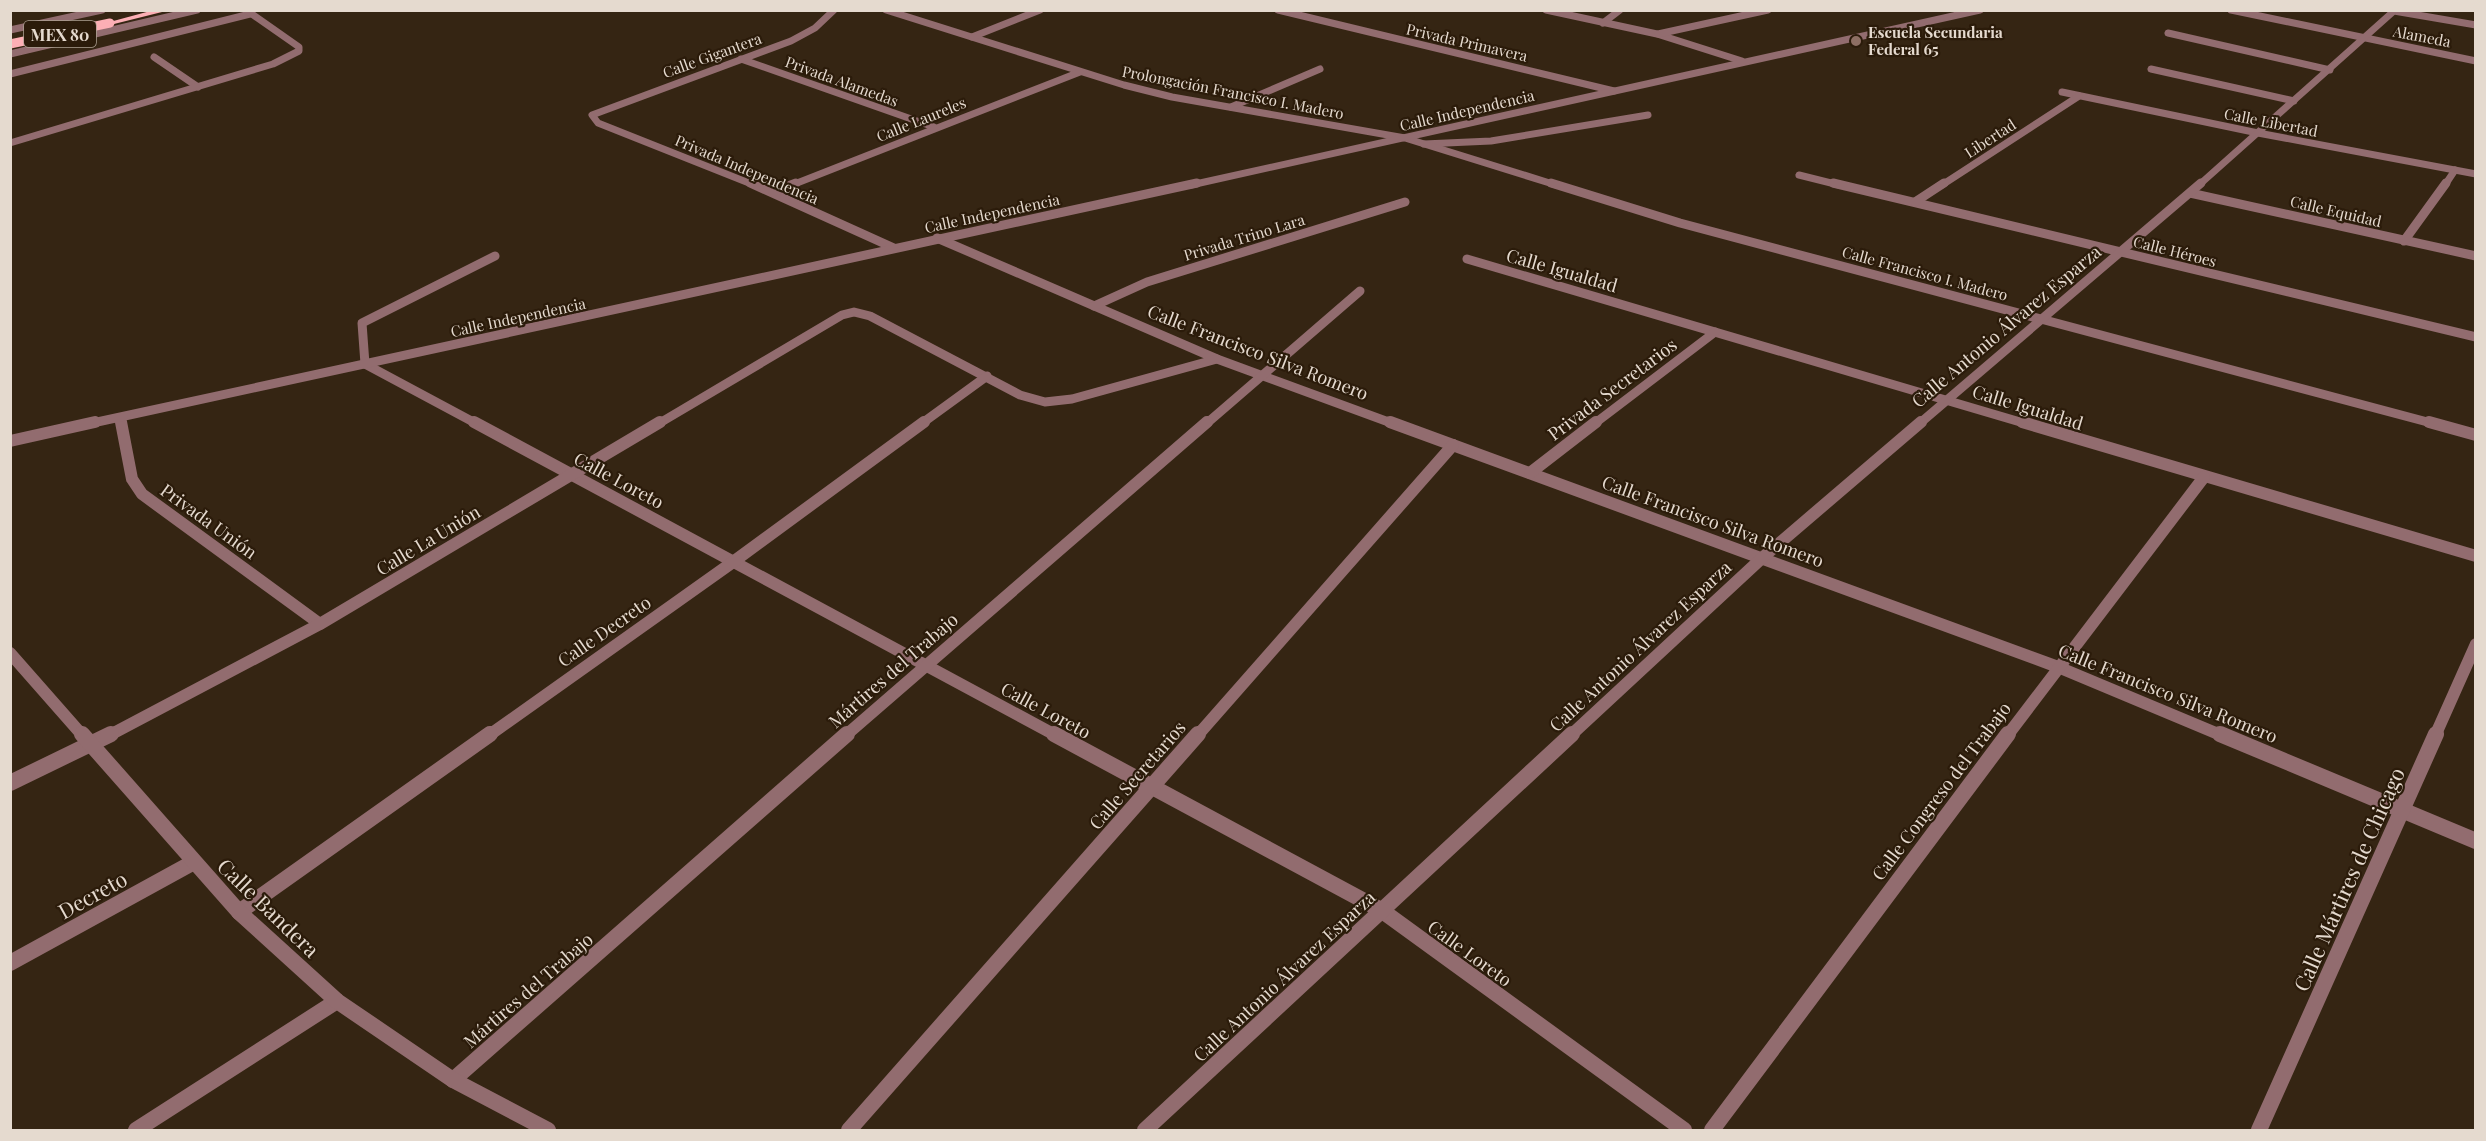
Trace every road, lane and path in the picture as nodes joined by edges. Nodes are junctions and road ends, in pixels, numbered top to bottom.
1 (134, 10) edge
2 (166, 10) edge
3 (197, 10) edge
4 (834, 10) edge
5 (886, 10) edge
6 (1040, 10) edge
7 (1278, 10) edge
8 (1546, 10) edge
9 (1620, 10) edge
10 (1768, 10) edge
11 (1980, 10) edge
12 (2230, 10) edge
13 (2394, 11) edge
14 (248, 12) edge
15 (81, 15) junction
16 (105, 17) edge
17 (1602, 23) junction
18 (2475, 26) edge
19 (10, 30) edge
20 (2168, 33) dead end
21 (1657, 34) junction
22 (10, 37) edge
23 (972, 37) junction
24 (80, 38) junction
25 (2363, 38) junction
26 (10, 44) edge
27 (10, 54) edge
28 (154, 57) dead end
29 (741, 59) junction
30 (1742, 61) junction
31 (2475, 61) edge
32 (1320, 69) dead end
33 (2151, 69) dead end
34 (2330, 70) junction
35 (1080, 72) junction
36 (10, 74) edge
37 (198, 87) junction
38 (1614, 91) junction
39 (2062, 92) dead end
40 (2079, 96) junction
41 (2294, 101) junction
42 (1231, 107) junction
43 (592, 115) joint
44 (1648, 115) dead end
45 (934, 128) junction
46 (2258, 133) junction
47 (1405, 138) junction
48 (10, 142) edge
49 (1425, 144) junction
50 (2455, 170) junction
51 (2475, 174) edge
52 (1799, 175) dead end
53 (773, 192) junction
54 (2190, 192) junction
55 (1405, 202) dead end
56 (1916, 202) junction
57 (937, 238) junction
58 (2404, 241) junction
59 (894, 248) junction
60 (2121, 252) junction
61 (495, 256) dead end
62 (2475, 256) edge
63 (1467, 260) dead end
64 (1360, 291) dead end
65 (1094, 306) junction
66 (2042, 319) junction
67 (1715, 332) junction
68 (2475, 337) edge
69 (1217, 359) junction
70 (365, 364) junction
71 (1262, 375) junction
72 (987, 376) junction
73 (1946, 400) junction
74 (120, 418) junction
75 (2475, 435) edge
76 (10, 441) edge
77 (1453, 445) junction
78 (1530, 473) junction
79 (572, 475) junction
80 (2204, 477) junction
81 (2475, 556) edge
82 (1762, 558) junction
83 (733, 561) junction
84 (320, 624) junction
85 (2475, 644) edge
86 (10, 653) edge
87 (925, 666) junction
88 (2058, 667) junction
89 (92, 744) junction
90 (10, 783) edge
91 (1153, 788) junction
92 (2402, 809) junction
93 (2475, 841) edge
94 (194, 862) junction
95 (1381, 910) junction
96 (239, 912) junction
97 (10, 963) edge
98 (337, 1001) junction
99 (453, 1080) junction
100 (136, 1131) edge
101 (548, 1131) edge
102 (849, 1131) edge
103 (1145, 1131) edge
104 (1684, 1131) edge
105 (1712, 1131) edge
106 (2259, 1131) edge

1 - 16 main road, MEX 80
2 - 16 main road, MEX 80
3 - 24 street
4 - 29 street, Calle Gigantera
5 - 23 street, Prolongación Francisco I. Madero
6 - 23 street
7 - 38 street, Privada Primavera
8 - 17 street
9 - 17 street
10 - 21 street
11 - 30 street, Calle Independencia
12 - 25 street, Alameda
13 - 18 street
13 - 25 street
14 - 36 street
14 - 37 street
15 - 16 street
15 - 19 street
15 - 24 street
16 - 22 main road, MEX 80
16 - 26 main road, MEX 80, bridge
17 - 21 street
20 - 34 street
21 - 30 street
23 - 35 street, Prolongación Francisco I. Madero
24 - 27 street
25 - 31 street, Alameda
25 - 34 street, Calle Antonio Álvarez Esparza
28 - 37 street
29 - 43 street, Calle Gigantera
29 - 45 street, Privada Alamedas
30 - 38 street, Calle Independencia
32 - 42 street
33 - 41 street
34 - 41 street, Calle Antonio Álvarez Esparza
35 - 42 street, Prolongación Francisco I. Madero
35 - 45 street, Calle Laureles
37 - 48 street
38 - 47 street, Calle Independencia
39 - 40 street, Calle Libertad
40 - 46 street, Calle Libertad
40 - 56 street, Libertad
41 - 46 street, Calle Antonio Álvarez Esparza
42 - 47 street, Prolongación Francisco I. Madero
43 - 53 street, Privada Independencia
44 - 49 street
45 - 53 street, Calle Laureles
46 - 50 street, Calle Libertad
46 - 54 street, Calle Antonio Álvarez Esparza
47 - 49 street, Calle Francisco I. Madero
47 - 57 street, Calle Independencia
49 - 66 street, Calle Francisco I. Madero
50 - 51 street, Calle Libertad
50 - 58 street
52 - 56 street, Calle Héroes
53 - 59 street, Privada Independencia
54 - 58 street, Calle Equidad
54 - 60 street, Calle Antonio Álvarez Esparza
55 - 65 street, Privada Trino Lara
56 - 60 street, Calle Héroes
57 - 59 street, Calle Independencia
57 - 65 street, Calle Francisco Silva Romero
58 - 62 street, Calle Equidad
59 - 70 street, Calle Independencia
60 - 66 street, Calle Antonio Álvarez Esparza
60 - 68 street, Calle Héroes
61 - 70 street
63 - 67 street, Calle Igualdad
64 - 71 street, Mártires del Trabajo
65 - 69 street, Calle Francisco Silva Romero
66 - 73 street, Calle Antonio Álvarez Esparza
66 - 75 street, Calle Francisco I. Madero
67 - 73 street, Calle Igualdad
67 - 78 street, Privada Secretarios
69 - 71 street, Calle Francisco Silva Romero
69 - 72 street
70 - 74 street, Calle Independencia
70 - 79 street, Calle Loreto
71 - 77 street, Calle Francisco Silva Romero
71 - 87 street, Mártires del Trabajo
72 - 79 street, Calle La Unión
72 - 83 street, Calle Decreto
73 - 80 street, Calle Igualdad
73 - 82 street, Calle Antonio Álvarez Esparza
74 - 76 street, Calle Independencia
74 - 84 street, Privada Unión
77 - 78 street, Calle Francisco Silva Romero
77 - 91 street, Calle Secretarios
78 - 82 street, Calle Francisco Silva Romero
79 - 83 street, Calle Loreto
79 - 84 street, Calle La Unión
80 - 81 street, Calle Igualdad
80 - 88 street, Calle Congreso del Trabajo
82 - 88 street, Calle Francisco Silva Romero
82 - 95 street, Calle Antonio Álvarez Esparza
83 - 87 street, Calle Loreto
83 - 96 street, Calle Decreto
84 - 89 street, Calle La Unión
85 - 92 street, Calle Mártires de Chicago
86 - 89 street, Calle Bandera
87 - 91 street, Calle Loreto
87 - 99 street, Mártires del Trabajo
88 - 92 street, Calle Francisco Silva Romero
88 - 105 street, Calle Congreso del Trabajo
89 - 90 street, Calle La Unión
89 - 94 street, Calle Bandera
91 - 95 street, Calle Loreto
91 - 102 street, Calle Secretarios
92 - 93 street, Calle Francisco Silva Romero
92 - 106 street, Calle Mártires de Chicago
94 - 96 street, Calle Bandera
94 - 97 street, Decreto
95 - 103 street, Calle Antonio Álvarez Esparza
95 - 104 street, Calle Loreto
96 - 98 street, Calle Bandera
98 - 99 street, Calle Bandera
98 - 100 street
99 - 101 street, Calle Bandera

